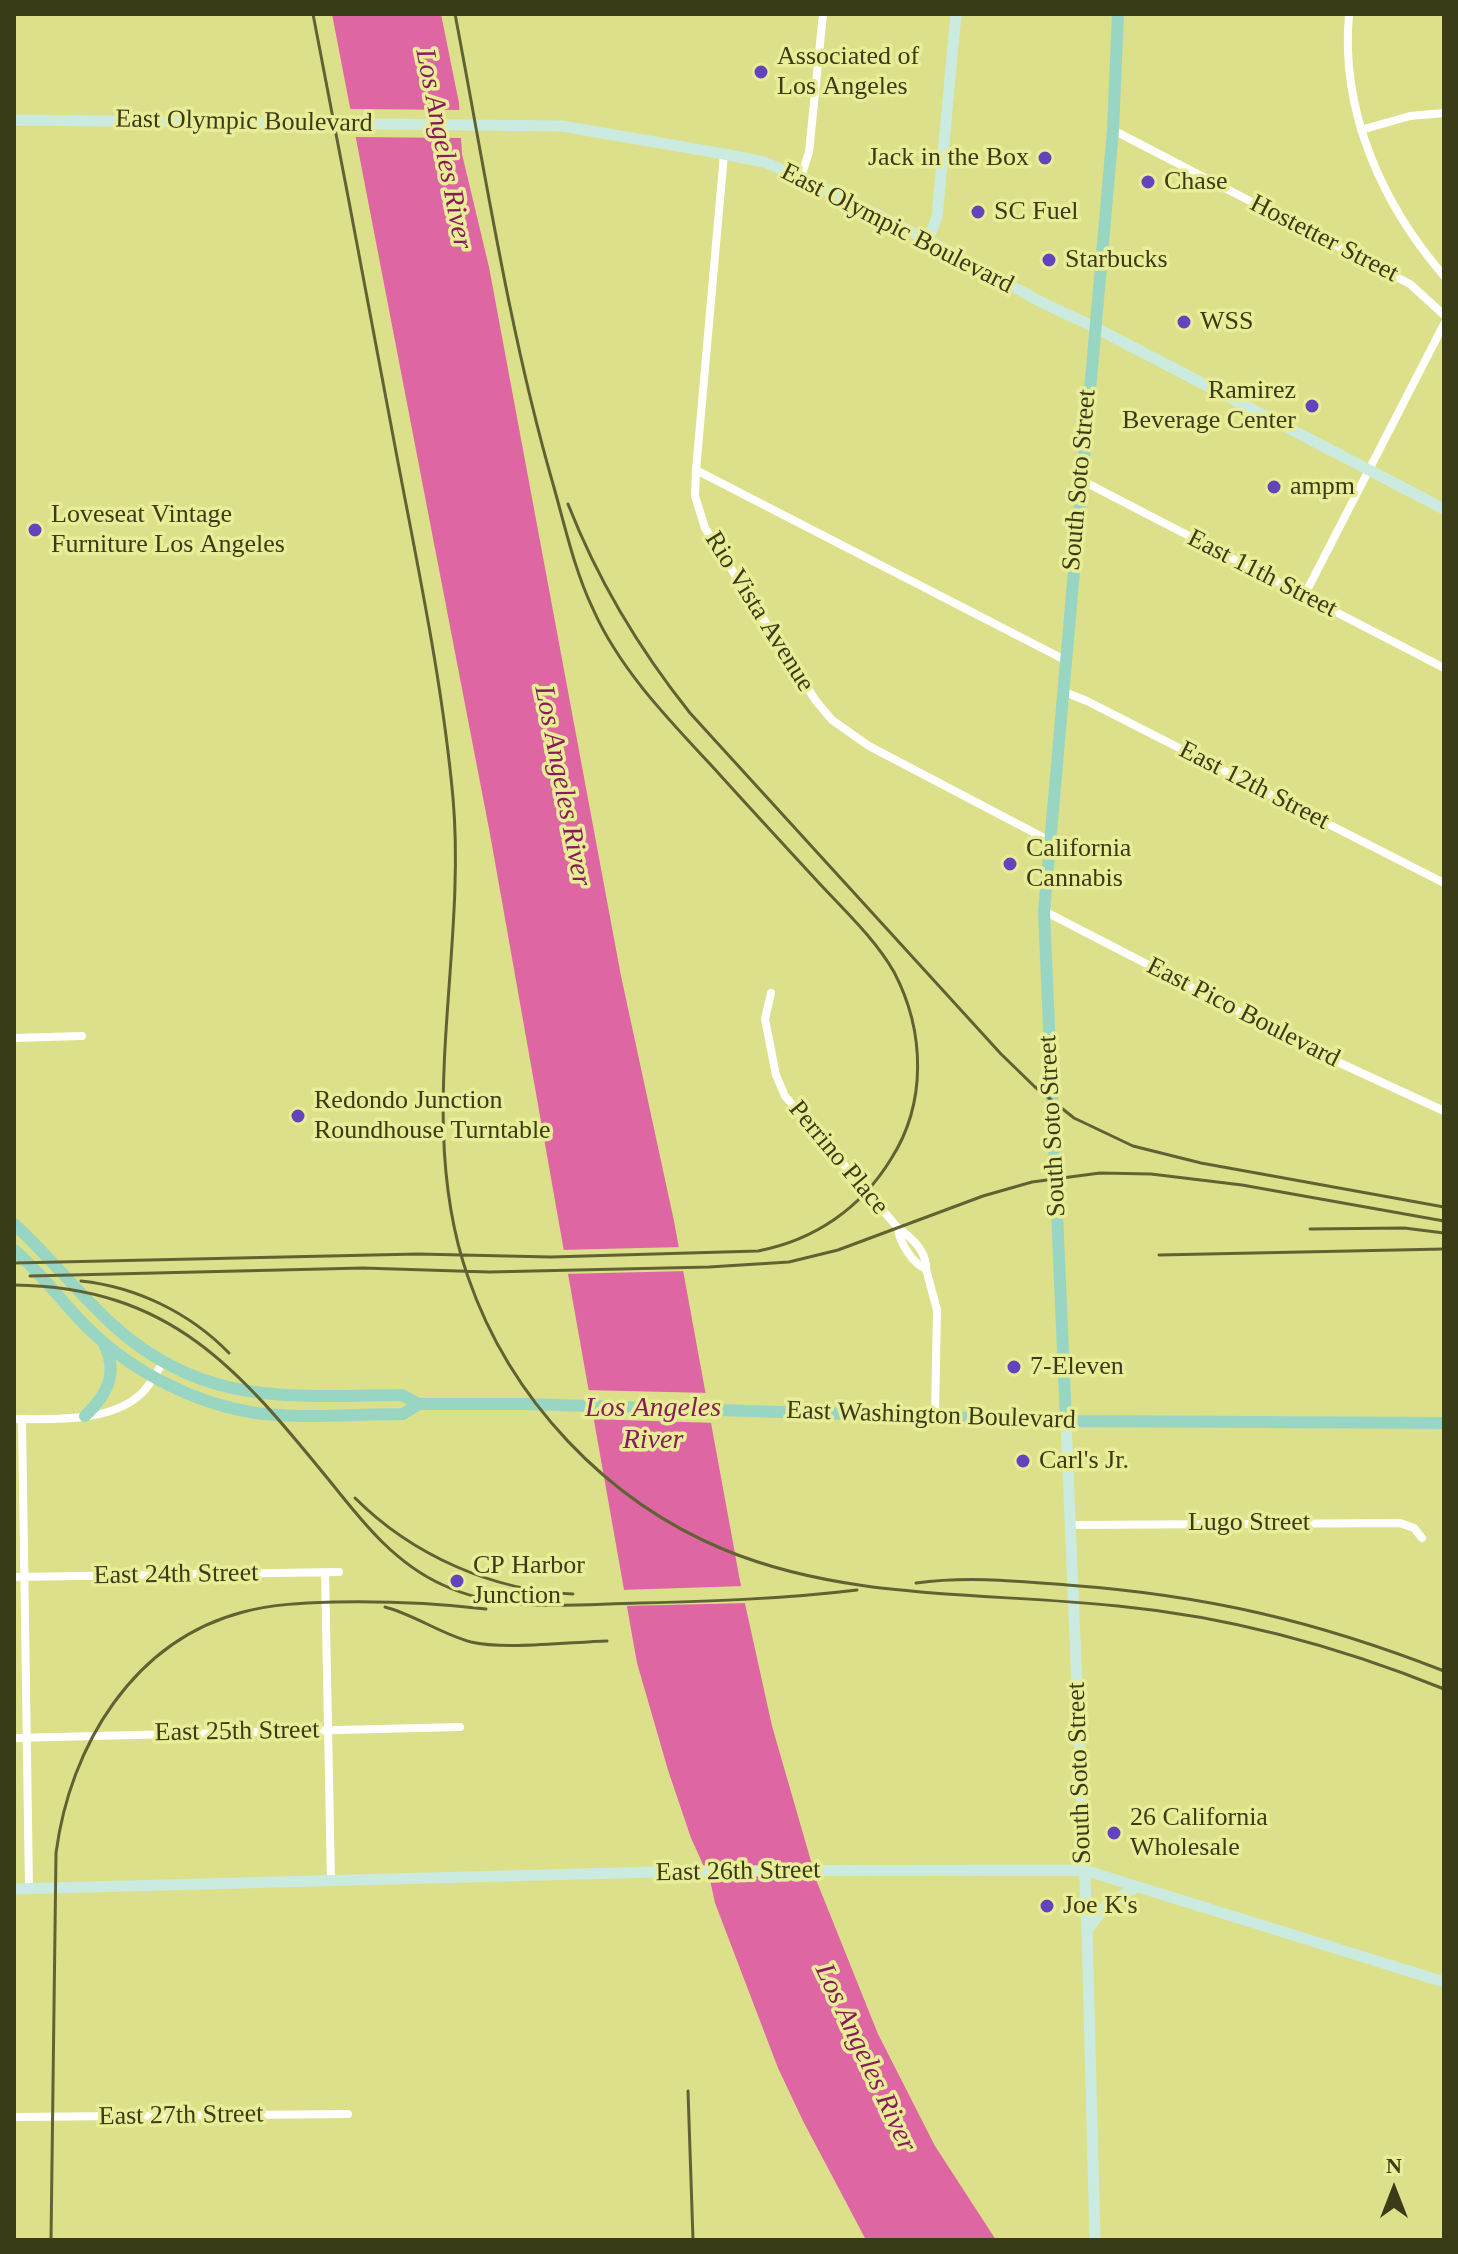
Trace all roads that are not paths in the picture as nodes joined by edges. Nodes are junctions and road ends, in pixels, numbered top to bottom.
1 (823, 14) edge
2 (956, 14) edge
3 (1118, 14) edge
4 (1349, 14) edge
5 (1444, 113) edge
6 (14, 120) edge
7 (1113, 130) junction
8 (1361, 130) junction
9 (724, 154) junction
10 (801, 177) junction
11 (928, 240) junction
12 (1444, 276) edge
13 (1444, 315) edge
14 (1444, 324) edge
15 (1094, 327) junction
16 (696, 470) junction
17 (1370, 470) junction
18 (1081, 480) junction
19 (1444, 509) edge
20 (1304, 596) junction
21 (1065, 660) junction
22 (1444, 668) edge
23 (1062, 691) junction
24 (1050, 841) junction
25 (1444, 883) edge
26 (1044, 911) junction
27 (771, 993) dead end
28 (82, 1036) dead end
29 (14, 1038) edge
30 (1444, 1111) edge
31 (14, 1224) edge
32 (14, 1250) edge
33 (102, 1341) junction
34 (163, 1362) junction
35 (154, 1377) junction
36 (419, 1404) junction
37 (85, 1416) junction
38 (935, 1417) junction
39 (18, 1419) edge
40 (1066, 1421) junction
41 (1444, 1423) edge
42 (1070, 1525) junction
43 (1422, 1538) dead end
44 (325, 1572) junction
45 (339, 1572) dead end
46 (14, 1577) edge
47 (24, 1577) junction
48 (460, 1727) dead end
49 (328, 1730) junction
50 (27, 1737) junction
51 (14, 1738) edge
52 (1084, 1870) junction
53 (331, 1882) junction
54 (1137, 1887) junction
55 (14, 1889) edge
56 (29, 1889) junction
57 (1087, 1930) junction
58 (1444, 1982) edge
59 (348, 2114) dead end
60 (14, 2117) edge
61 (1095, 2240) edge

1 - 10 street
2 - 11 main road
3 - 7 main road, South Soto Street
4 - 8 street
5 - 8 street
6 - 9 main road, East Olympic Boulevard
7 - 13 street, Hostetter Street
7 - 15 main road, South Soto Street
8 - 12 street
9 - 10 main road, East Olympic Boulevard
9 - 16 street, Rio Vista Avenue
10 - 11 main road, East Olympic Boulevard
11 - 15 main road, East Olympic Boulevard
14 - 17 street
15 - 17 main road, East Olympic Boulevard
15 - 18 main road, South Soto Street
16 - 21 street
16 - 24 street, Rio Vista Avenue
17 - 19 main road, East Olympic Boulevard
17 - 20 street
18 - 20 street, East 11th Street
18 - 21 main road, South Soto Street
20 - 22 street, East 11th Street
21 - 23 main road, South Soto Street
23 - 24 main road, South Soto Street
23 - 25 street, East 12th Street
24 - 26 main road, South Soto Street
26 - 30 street, East Pico Boulevard
26 - 40 main road, South Soto Street
27 - 38 street, Perrino Place
28 - 29 street
31 - 34 main road, East Washington Boulevard
32 - 33 main road, East Washington Boulevard
33 - 35 main road, East Washington Boulevard
33 - 37 main road
34 - 35 street
34 - 36 main road, East Washington Boulevard
35 - 36 main road, East Washington Boulevard
35 - 37 street
36 - 38 main road, East Washington Boulevard
37 - 39 street
38 - 40 main road, East Washington Boulevard
39 - 47 street
40 - 41 main road, East Washington Boulevard
40 - 42 main road, South Soto Street
42 - 43 street, Lugo Street
42 - 52 main road, South Soto Street
44 - 45 street, East 24th Street
44 - 47 street, East 24th Street
44 - 49 street
46 - 47 street, East 24th Street
47 - 50 street
48 - 49 street, East 25th Street
49 - 50 street, East 25th Street
49 - 53 street
50 - 51 street, East 25th Street
50 - 56 street
52 - 53 main road, East 26th Street
52 - 54 main road, East 26th Street
52 - 57 main road, South Soto Street
53 - 56 main road, East 26th Street
54 - 57 main road
54 - 58 main road, East 26th Street
55 - 56 main road, East 26th Street
57 - 61 main road, South Soto Street
59 - 60 street, East 27th Street

